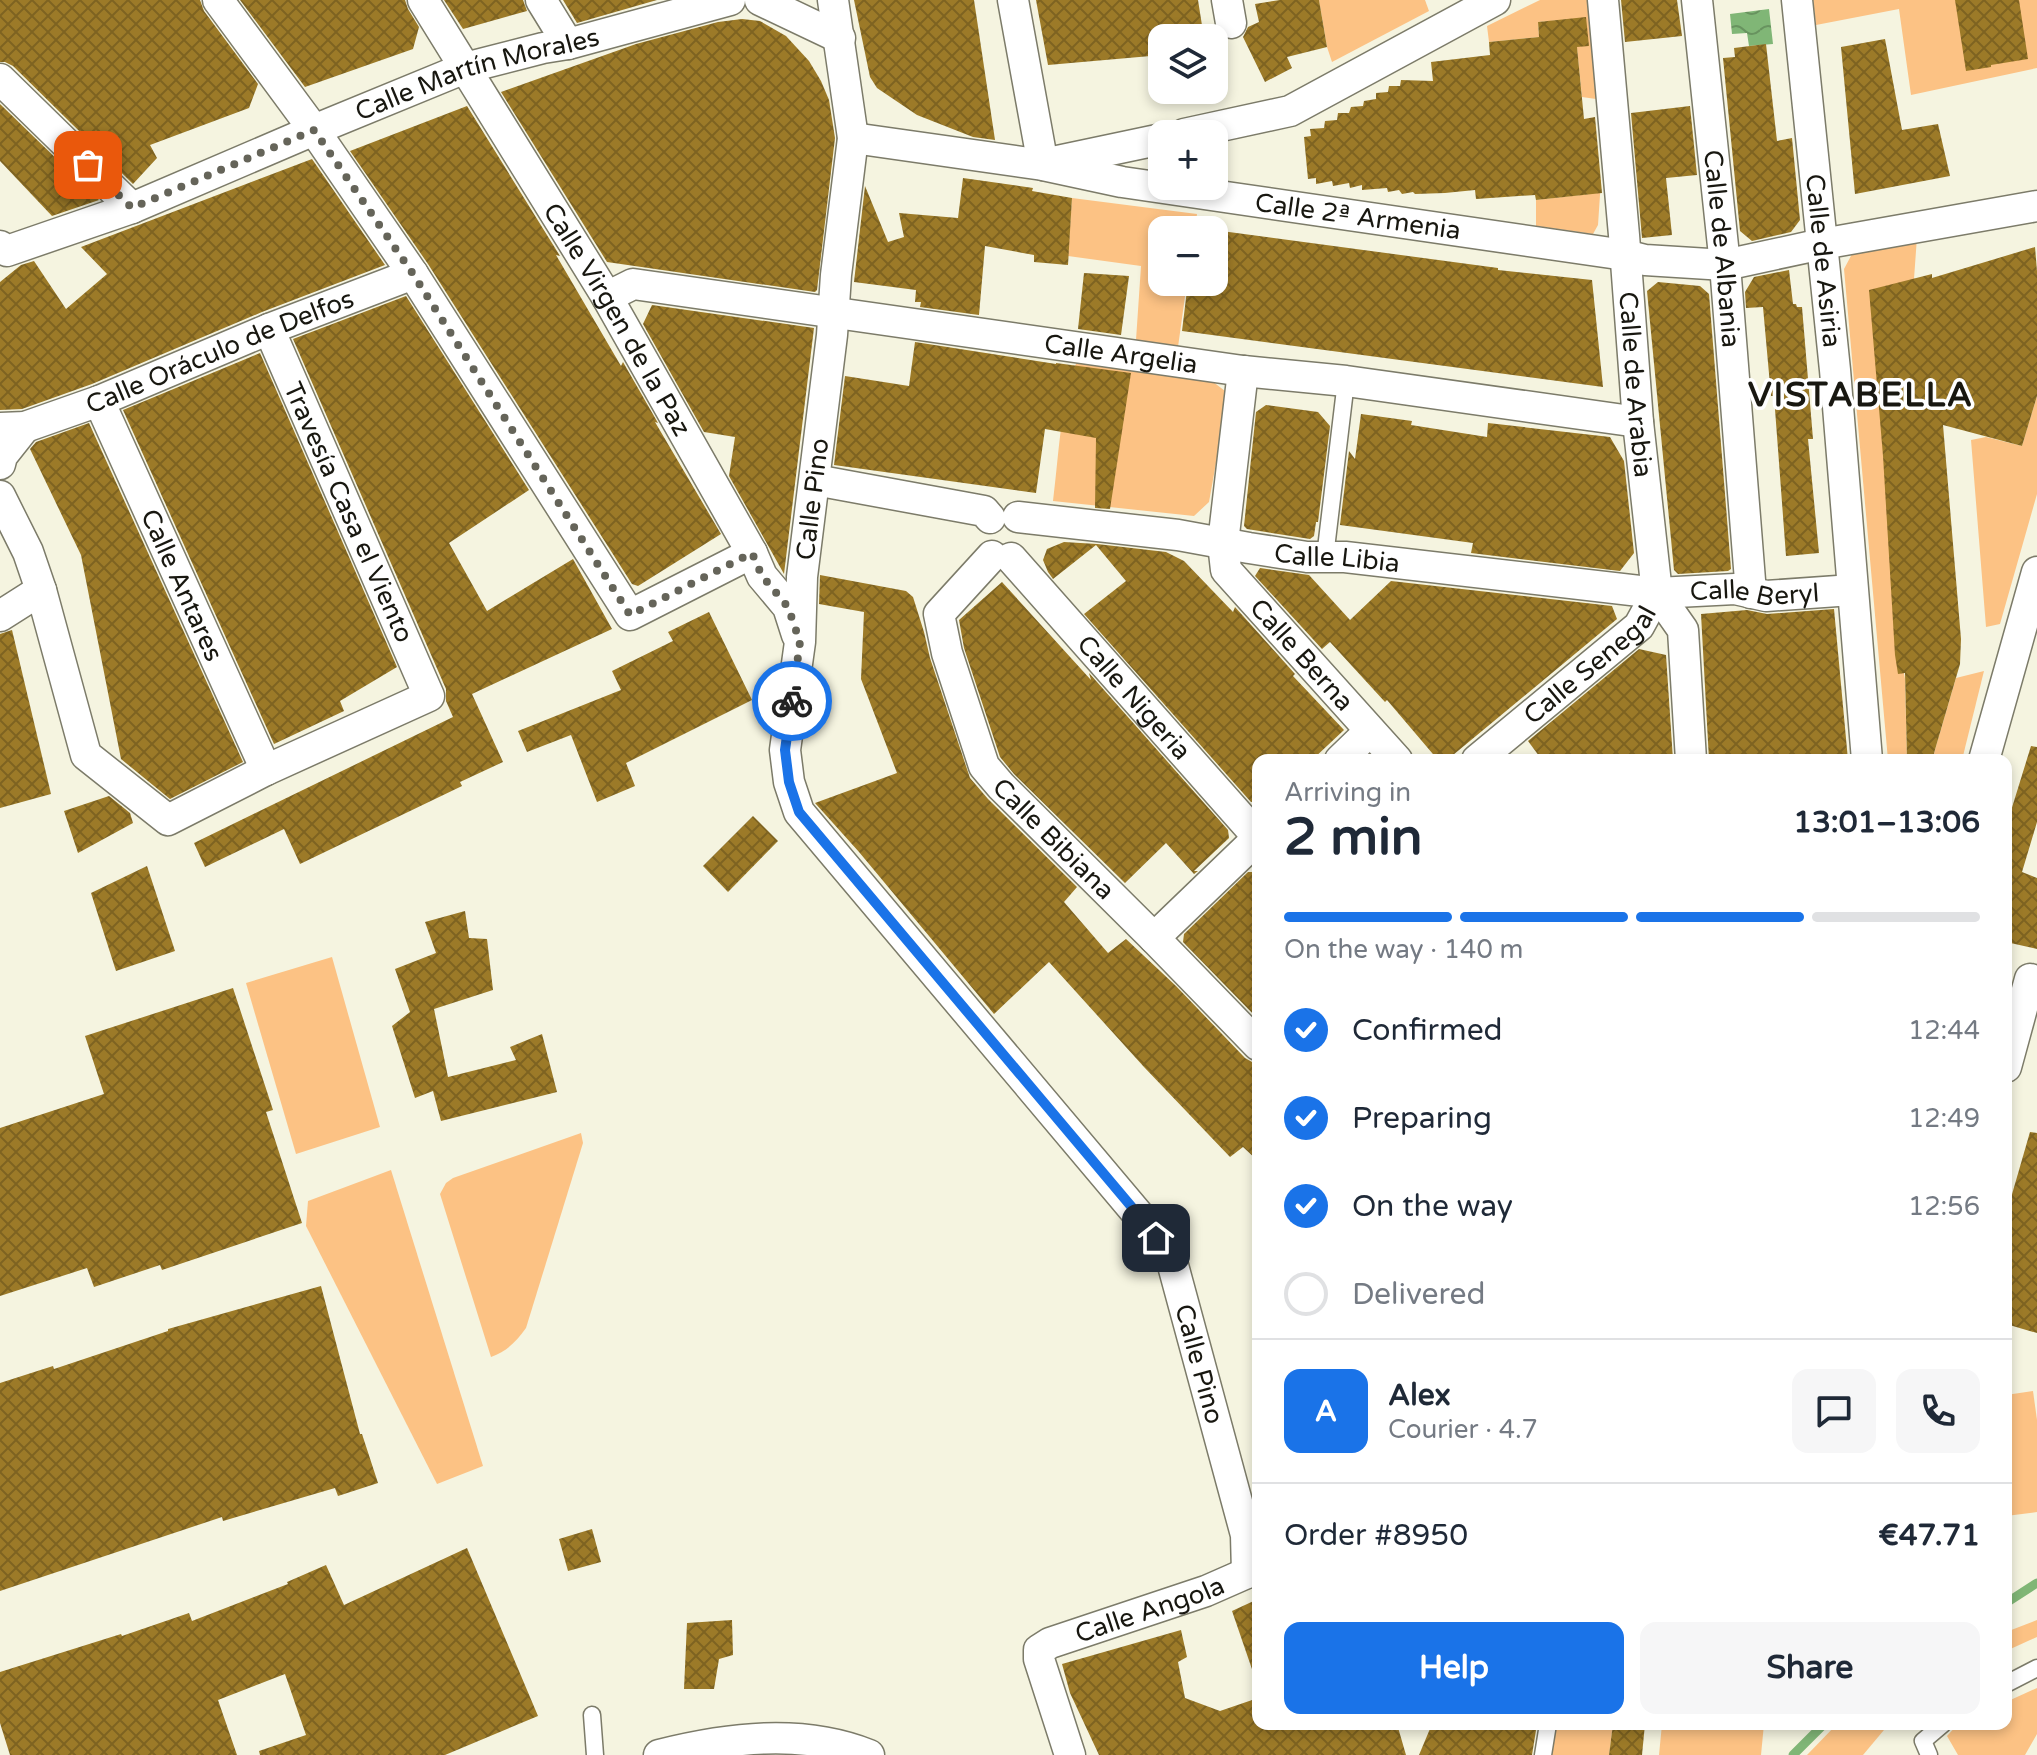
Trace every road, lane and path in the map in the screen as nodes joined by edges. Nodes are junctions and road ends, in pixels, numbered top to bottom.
1 (218, 0) edge
2 (423, 0) edge
3 (541, 0) edge
4 (730, 0) edge
5 (760, 0) edge
6 (833, 0) edge
7 (1013, 0) edge
8 (1495, 0) edge
9 (1603, 0) edge
10 (1697, 0) edge
11 (1797, 0) edge
12 (678, 6) edge
13 (1456, 9) edge
14 (840, 38) junction
15 (568, 44) junction
16 (465, 68) junction
17 (0, 79) edge
18 (1228, 124) edge
19 (314, 130) junction
20 (853, 138) junction
21 (1148, 142) edge
22 (1043, 165) junction
23 (2037, 206) edge
24 (132, 208) junction
25 (1822, 244) junction
26 (4, 248) edge
27 (1625, 255) junction
28 (1725, 265) junction
29 (413, 274) junction
30 (607, 297) junction
31 (834, 311) junction
32 (269, 329) junction
33 (1243, 371) junction
34 (1346, 381) junction
35 (99, 401) junction
36 (1638, 422) junction
37 (13, 428) edge
38 (0, 464) edge
39 (815, 480) junction
40 (0, 496) edge
41 (1004, 518) junction
42 (1223, 543) junction
43 (752, 553) junction
44 (1002, 557) junction
45 (1325, 557) junction
46 (2037, 572) edge
47 (41, 590) junction
48 (1852, 590) junction
49 (1657, 593) junction
50 (1751, 593) junction
51 (0, 616) edge
52 (800, 642) junction
53 (1370, 731) junction
54 (1346, 754) edge
55 (1391, 754) edge
56 (1484, 754) edge
57 (1691, 754) edge
58 (1866, 754) edge
59 (1986, 754) edge
60 (266, 770) junction
61 (1252, 830) edge
62 (1252, 843) edge
63 (1154, 938) junction
64 (2037, 981) edge
65 (1252, 1039) edge
66 (2012, 1045) edge
67 (1252, 1569) edge
68 (2037, 1668) edge
69 (2012, 1681) edge
70 (592, 1715) dead end
71 (1547, 1730) edge
72 (1936, 1730) edge
73 (595, 1755) edge
74 (659, 1755) edge
75 (869, 1755) edge
76 (1070, 1755) edge
77 (1543, 1755) edge
78 (1929, 1755) edge

1 - 19 street
2 - 16 street, Calle Virgen de la Paz
3 - 15 street
4 - 12 street, Calle Martín Morales
5 - 14 street
6 - 14 street, Calle Pino
7 - 22 street
8 - 13 street
9 - 27 street, Calle de Arabia
10 - 28 street, Calle de Albania
11 - 25 street, Calle de Asiria
12 - 15 street, Calle Martín Morales
13 - 18 street
14 - 20 street, Calle Pino
15 - 16 street, Calle Martín Morales
16 - 19 street, Calle Martín Morales
16 - 30 street, Calle Virgen de la Paz
17 - 24 street
19 - 24 street, Calle Martín Morales
19 - 29 street
20 - 22 street, Calle 2ª Armenia
20 - 31 street, Calle Pino
21 - 22 street
22 - 27 street, Calle 2ª Armenia
23 - 25 street, Calle 2ª Armenia
24 - 26 street, Calle Martín Morales
25 - 28 street, Calle 2ª Armenia
25 - 48 street, Calle de Asiria
27 - 28 street, Calle 2ª Armenia
27 - 36 street, Calle de Arabia
28 - 50 street, Calle de Albania
29 - 32 street, Calle Oráculo de Delfos
29 - 43 street
30 - 31 street, Calle Argelia
30 - 43 street, Calle Virgen de la Paz
31 - 33 street, Calle Argelia
31 - 39 street, Calle Pino
32 - 35 street, Calle Oráculo de Delfos
32 - 60 street, Travesía Casa el Viento
33 - 34 street, Calle Argelia
33 - 42 street
34 - 36 street, Calle Argelia
34 - 45 lane
35 - 37 street, Calle Oráculo de Delfos
35 - 60 street, Calle Antares
36 - 49 street, Calle de Arabia
37 - 38 street, Calle Oráculo de Delfos
39 - 41 street, Calle Libia
39 - 52 street, Calle Pino
40 - 47 street
41 - 42 street, Calle Libia
41 - 44 street
42 - 45 street, Calle Libia
42 - 53 street, Calle Berna
43 - 52 street, Calle Virgen de la Paz
44 - 61 street, Calle Nigeria
44 - 63 street, Calle Bibiana
45 - 49 street, Calle Libia
46 - 59 street
47 - 51 street
47 - 60 street
48 - 50 street, Calle Beryl
48 - 58 street, Calle de Asiria
49 - 50 street, Calle Beryl
49 - 56 street, Calle Senegal
49 - 57 street, Calle de Arabia
52 - 67 street, Calle Pino
53 - 54 street
53 - 55 street, Calle Berna
62 - 63 street
63 - 65 street, Calle Bibiana
64 - 66 street
67 - 76 street, Calle Angola
68 - 69 lane
70 - 73 lane
71 - 77 lane
72 - 78 lane
74 - 75 street

